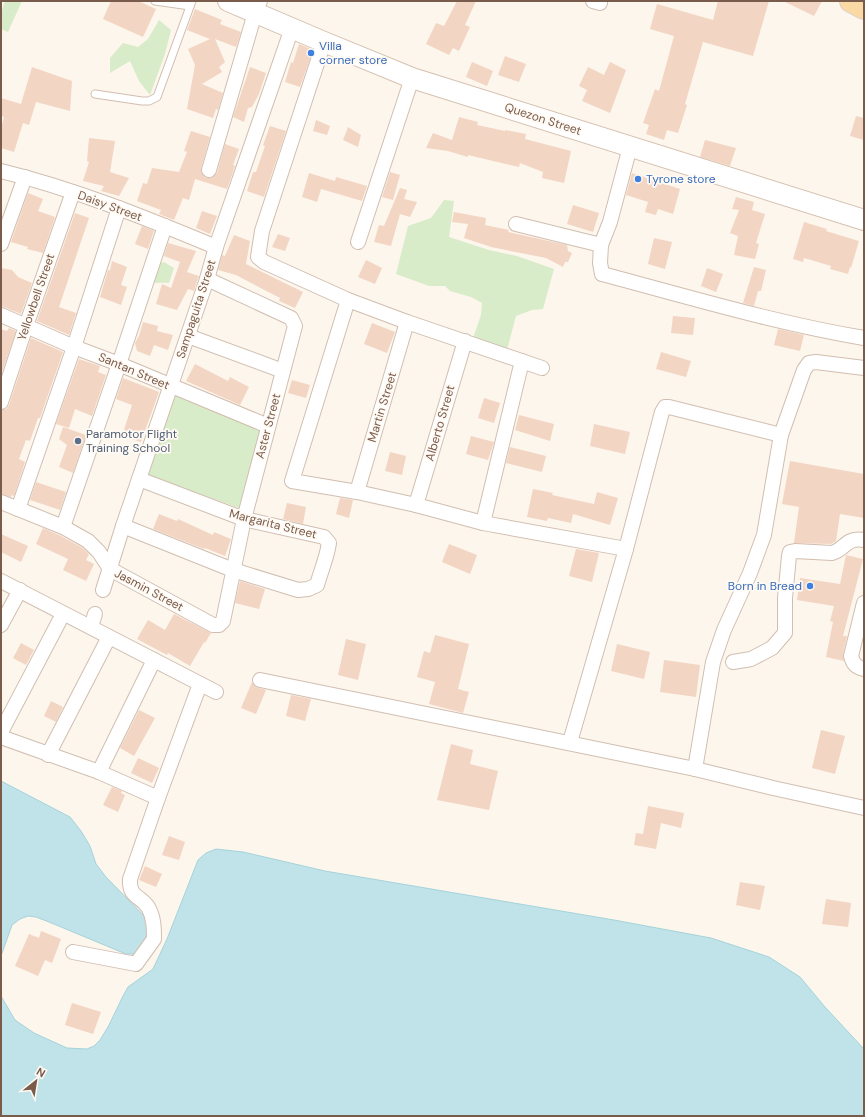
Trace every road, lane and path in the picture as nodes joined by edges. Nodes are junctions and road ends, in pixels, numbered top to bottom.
1 (155, 1) edge
2 (228, 1) edge
3 (851, 1) edge
4 (191, 3) edge
5 (258, 7) edge
6 (864, 8) edge
7 (292, 28) junction
8 (324, 42) junction
9 (412, 78) junction
10 (95, 94) dead end
11 (630, 147) junction
12 (209, 170) dead end
13 (1, 171) edge
14 (25, 177) junction
15 (73, 192) junction
16 (119, 208) junction
17 (864, 220) edge
18 (516, 224) dead end
19 (164, 226) junction
20 (358, 242) dead end
21 (1, 244) edge
22 (601, 245) junction
23 (216, 247) junction
24 (207, 279) junction
25 (348, 300) junction
26 (1, 315) edge
27 (408, 322) junction
28 (26, 326) junction
29 (188, 336) junction
30 (864, 338) edge
31 (465, 341) junction
32 (74, 347) junction
33 (522, 361) junction
34 (119, 364) junction
35 (542, 368) dead end
36 (864, 368) edge
37 (283, 371) junction
38 (170, 386) junction
39 (1, 402) edge
40 (268, 426) junction
41 (781, 436) junction
42 (139, 479) junction
43 (357, 492) junction
44 (1, 502) edge
45 (416, 505) junction
46 (18, 509) junction
47 (244, 518) junction
48 (483, 523) junction
49 (123, 526) junction
50 (63, 527) junction
51 (864, 540) edge
52 (626, 549) junction
53 (110, 570) junction
54 (233, 570) junction
55 (1, 581) edge
56 (20, 590) junction
57 (103, 590) dead end
58 (864, 603) edge
59 (63, 614) junction
60 (95, 614) dead end
61 (1, 625) edge
62 (219, 625) joint
63 (91, 627) junction
64 (108, 637) junction
65 (154, 660) junction
66 (733, 662) dead end
67 (864, 669) edge
68 (260, 680) dead end
69 (200, 684) junction
70 (216, 692) dead end
71 (1, 732) edge
72 (1, 736) edge
73 (570, 742) junction
74 (48, 755) junction
75 (695, 769) junction
76 (99, 772) junction
77 (158, 798) junction
78 (864, 808) edge
79 (73, 952) dead end

1 - 4 lane
2 - 5 main road, Quezon Street
3 - 6 main road
4 - 10 lane
5 - 7 main road, Quezon Street
5 - 12 street
7 - 8 main road, Quezon Street
7 - 23 street, Sampaguita Street
8 - 9 main road, Quezon Street
8 - 25 street
9 - 11 main road, Quezon Street
9 - 20 street
11 - 17 main road, Quezon Street
11 - 22 street
13 - 14 street, Daisy Street
14 - 15 street, Daisy Street
14 - 21 street
15 - 16 street, Daisy Street
15 - 28 street, Yellowbell Street
16 - 19 street, Daisy Street
16 - 32 street
18 - 22 street
19 - 23 street, Daisy Street
19 - 34 street
22 - 30 street
23 - 24 street, Sampaguita Street
24 - 29 street, Sampaguita Street
24 - 37 street, Aster Street
25 - 27 street
25 - 43 street
26 - 28 street, Santan Street
27 - 31 street
27 - 43 street, Martin Street
28 - 32 street, Santan Street
28 - 39 street, Yellowbell Street
29 - 37 street
29 - 38 street, Sampaguita Street
31 - 33 street
31 - 45 street, Alberto Street
32 - 34 street, Santan Street
32 - 46 street
33 - 35 street
33 - 48 street
34 - 38 street, Santan Street
34 - 50 street
36 - 41 street
37 - 40 street, Aster Street
38 - 40 street, Santan Street
38 - 42 street, Sampaguita Street
40 - 47 street, Aster Street
41 - 52 street
41 - 75 street
42 - 47 street, Margarita Street
42 - 49 street, Sampaguita Street
43 - 45 street
44 - 46 street, Jasmin Street
45 - 48 street
46 - 50 street, Jasmin Street
47 - 54 street, Aster Street
47 - 54 street, Margarita Street
48 - 52 street
49 - 53 street, Sampaguita Street
49 - 54 street, Margarita Street
50 - 53 street, Jasmin Street
51 - 66 street
52 - 73 street
53 - 57 street, Sampaguita Street
53 - 62 street, Jasmin Street
54 - 62 street, Aster Street
55 - 56 street
56 - 59 street
56 - 61 street
58 - 67 street
59 - 63 street
59 - 71 street
60 - 63 street
63 - 64 street
64 - 65 street
64 - 74 street
65 - 69 street
65 - 76 street
68 - 73 street
69 - 70 street
69 - 77 street
72 - 74 street
73 - 75 street
74 - 76 street
75 - 78 street
76 - 77 street
77 - 79 street

